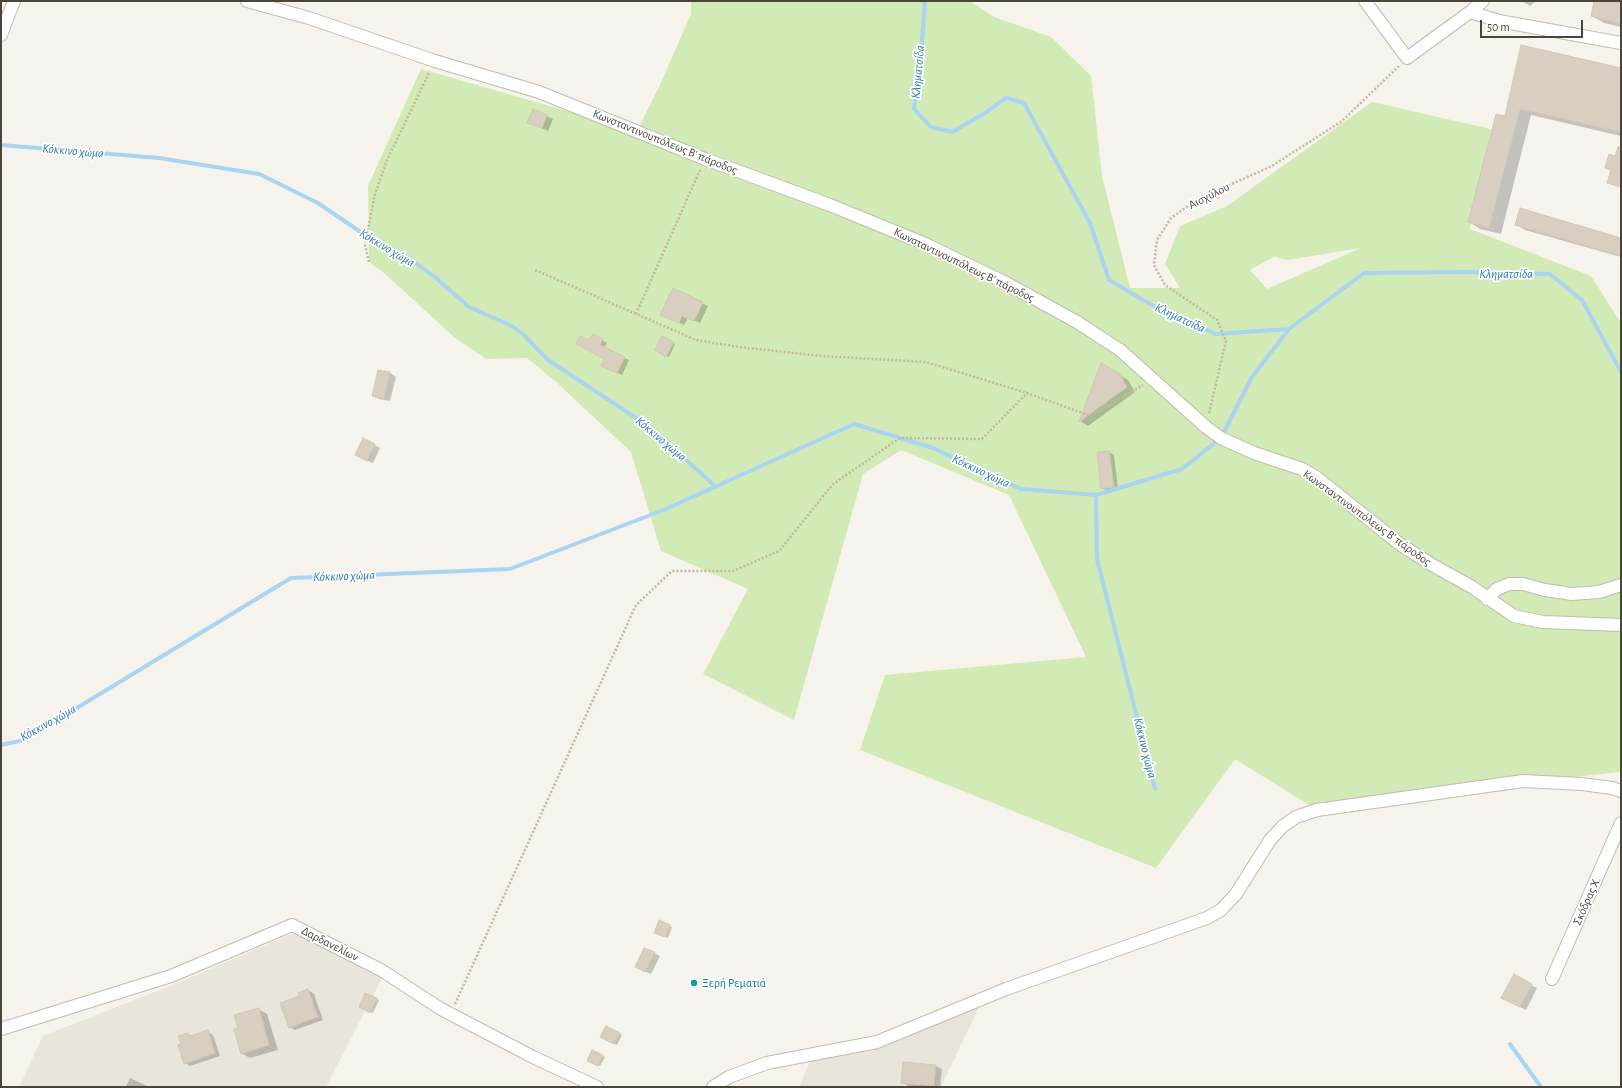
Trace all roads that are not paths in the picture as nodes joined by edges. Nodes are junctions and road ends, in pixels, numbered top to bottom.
1 (14, 1) edge
2 (248, 1) edge
3 (1365, 1) edge
4 (1483, 1) edge
5 (1470, 12) junction
6 (1, 35) edge
7 (1621, 43) edge
8 (1621, 585) edge
9 (1487, 599) junction
10 (1621, 625) edge
11 (1621, 792) edge
12 (1621, 823) edge
13 (1552, 979) dead end
14 (1, 1029) edge
15 (597, 1087) edge
16 (713, 1087) edge

1 - 6 street
2 - 9 street, Κωνσταντινουπόλεως Β' πάροδος
3 - 5 street
4 - 5 street
5 - 7 street
8 - 9 street
9 - 10 street, Κωνσταντινουπόλεως Β' πάροδος
11 - 16 street
12 - 13 street, Σκόδρας Χ.
14 - 15 street, Δαρδανελίων

